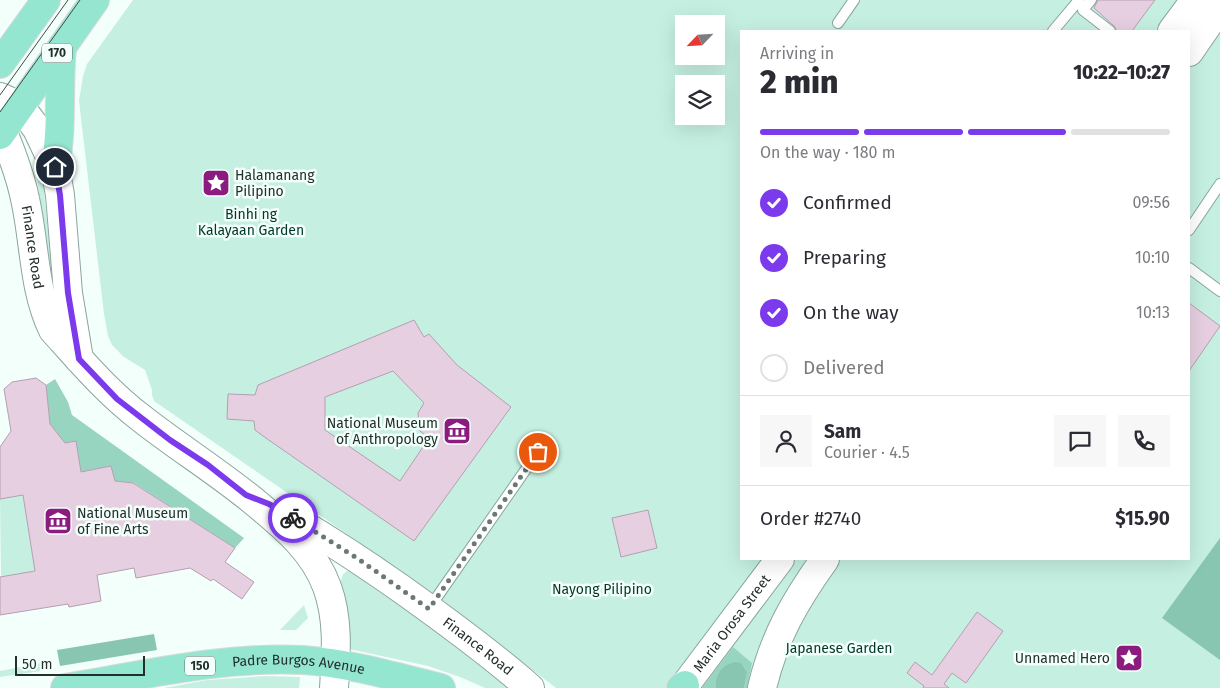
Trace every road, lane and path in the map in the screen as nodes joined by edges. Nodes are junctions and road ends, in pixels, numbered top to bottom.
1 (46, 0) edge
2 (95, 0) edge
3 (854, 0) edge
4 (1078, 0) edge
5 (1090, 0) edge
6 (1204, 9) edge
7 (838, 23) dead end
8 (1054, 30) edge
9 (1109, 30) edge
10 (1173, 30) edge
11 (62, 46) junction
12 (1190, 49) edge
13 (0, 64) edge
14 (10, 102) edge
15 (1, 131) edge
16 (55, 167) junction
17 (1220, 184) edge
18 (1190, 229) edge
19 (1190, 269) edge
20 (1220, 291) edge
21 (79, 359) junction
22 (538, 452) dead end
23 (246, 495) junction
24 (357, 558) junction
25 (779, 560) edge
26 (824, 560) edge
27 (327, 587) junction
28 (429, 609) junction
29 (335, 676) edge
30 (683, 687) edge
31 (65, 688) edge
32 (441, 688) edge
33 (530, 688) edge
34 (762, 688) edge

1 - 13 main road
2 - 11 main road, 170
3 - 7 lane
4 - 8 lane
5 - 9 lane
6 - 10 main road
6 - 12 main road
11 - 14 main road, 170
11 - 16 main road
14 - 15 main road, 170
14 - 16 main road
15 - 21 main road, Finance Road
16 - 21 main road
17 - 18 lane
19 - 20 lane
21 - 23 main road, Finance Road
22 - 28 lane
23 - 24 main road, Finance Road
23 - 27 main road, Finance Road
24 - 27 main road
24 - 28 main road, Finance Road
25 - 30 main road, Maria Orosa Street
26 - 34 main road
27 - 29 main road, Finance Road
28 - 33 main road, Finance Road
29 - 31 main road, Padre Burgos Avenue / 150
29 - 32 main road, Padre Burgos Avenue / 150

